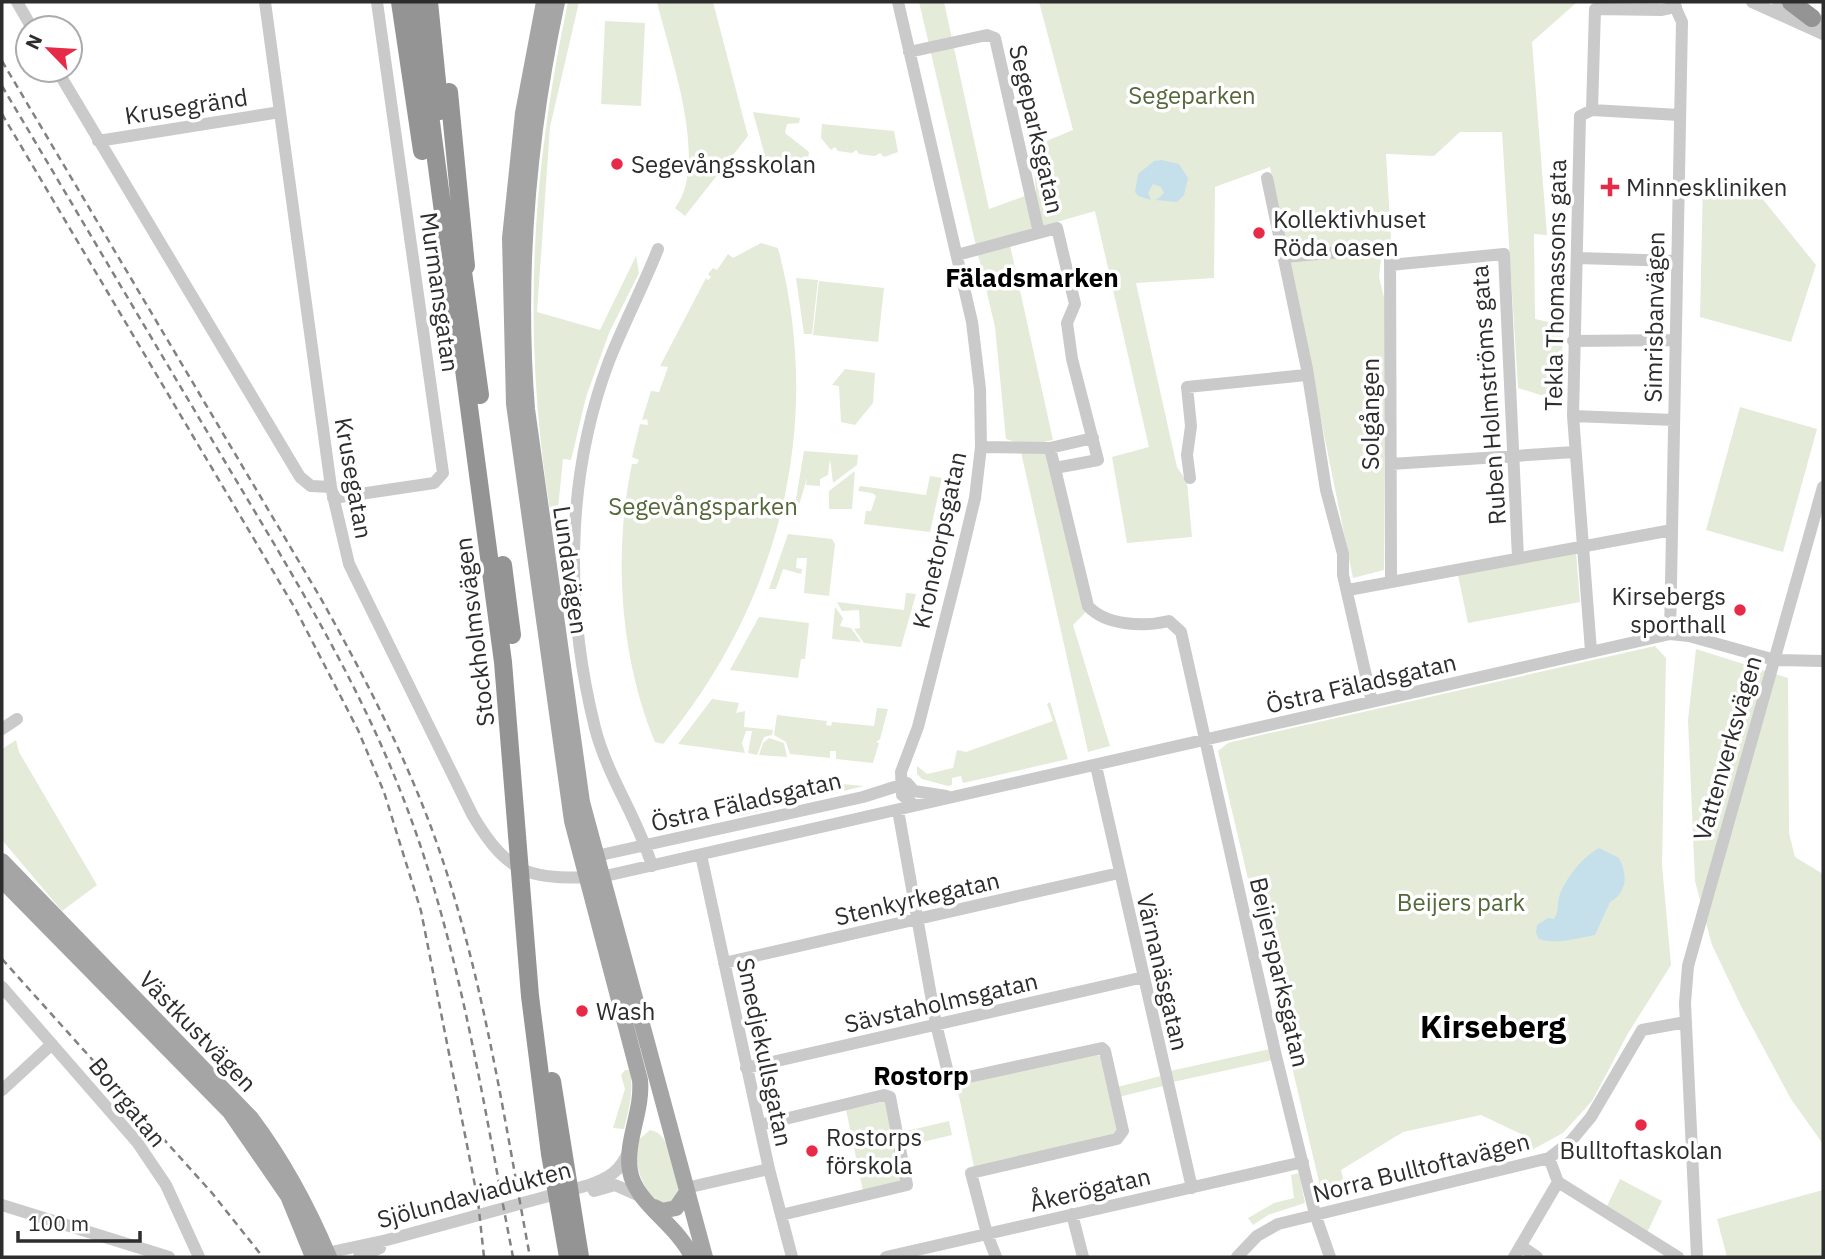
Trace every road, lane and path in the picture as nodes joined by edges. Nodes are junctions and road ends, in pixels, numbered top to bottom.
1 (265, 2) edge
2 (377, 2) edge
3 (400, 2) edge
4 (415, 2) edge
5 (429, 2) edge
6 (441, 2) edge
7 (544, 2) edge
8 (557, 2) edge
9 (898, 2) edge
10 (1752, 2) edge
11 (1778, 2) edge
12 (1791, 2) edge
13 (1674, 4) edge
14 (1818, 20) edge
15 (1823, 34) edge
16 (909, 52) junction
17 (65, 84) edge
18 (1592, 110) junction
19 (280, 112) junction
20 (1679, 115) junction
21 (98, 141) junction
22 (1267, 178) dead end
23 (1039, 233) junction
24 (658, 248) dead end
25 (957, 255) junction
26 (1283, 257) junction
27 (1577, 258) junction
28 (1676, 261) junction
29 (1390, 265) junction
30 (471, 326) junction
31 (1675, 340) junction
32 (1573, 341) junction
33 (1307, 379) junction
34 (1573, 416) junction
35 (471, 418) junction
36 (1674, 420) junction
37 (1093, 438) junction
38 (981, 447) junction
39 (1050, 448) junction
40 (1574, 452) junction
41 (1516, 455) junction
42 (1391, 464) junction
43 (1055, 468) junction
44 (1190, 478) dead end
45 (1823, 487) edge
46 (332, 493) junction
47 (1672, 530) junction
48 (1581, 548) junction
49 (1518, 558) junction
50 (1391, 580) junction
51 (1348, 590) junction
52 (1670, 634) junction
53 (1591, 651) junction
54 (1775, 660) junction
55 (1823, 661) edge
56 (1372, 702) junction
57 (17, 719) dead end
58 (2, 729) edge
59 (1203, 739) junction
60 (1096, 766) junction
61 (904, 784) junction
62 (918, 792) junction
63 (956, 797) junction
64 (914, 805) junction
65 (898, 810) junction
66 (646, 845) junction
67 (701, 855) junction
68 (2, 861) edge
69 (652, 866) junction
70 (591, 870) junction
71 (1119, 873) junction
72 (2, 880) edge
73 (917, 920) junction
74 (724, 963) junction
75 (1144, 977) junction
76 (2, 987) edge
77 (1686, 1022) junction
78 (936, 1024) junction
79 (52, 1044) junction
80 (746, 1068) junction
81 (2, 1090) edge
82 (760, 1125) junction
83 (671, 1136) junction
84 (632, 1140) junction
85 (1549, 1158) junction
86 (1303, 1162) junction
87 (769, 1168) junction
88 (1558, 1182) junction
89 (590, 1188) junction
90 (1192, 1188) junction
91 (687, 1190) junction
92 (649, 1204) junction
93 (2, 1205) edge
94 (1072, 1214) junction
95 (1315, 1214) junction
96 (781, 1215) junction
97 (987, 1234) junction
98 (364, 1252) edge
99 (1518, 1252) edge
100 (318, 1256) edge
101 (169, 1257) edge
102 (199, 1257) edge
103 (568, 1257) edge
104 (580, 1257) edge
105 (692, 1257) edge
106 (705, 1257) edge
107 (792, 1257) edge
108 (886, 1257) edge
109 (996, 1257) edge
110 (1083, 1257) edge
111 (1237, 1257) edge
112 (1330, 1257) edge
113 (1538, 1257) edge
114 (1678, 1257) edge
115 (1697, 1257) edge

1 - 19 street, Krusegatan
2 - 46 street, Murmansgatan
3 - 35 highway
4 - 35 highway, Stockholmsvägen
5 - 30 highway, Stockholmsvägen
6 - 30 highway
7 - 70 main road, Lundavägen
8 - 70 main road, Lundavägen
9 - 16 street, Kronetorpsgatan
10 - 15 street
11 - 14 street
12 - 14 highway
13 - 18 street, Tekla Thomassons gata
13 - 20 street, Simrisbanvägen
16 - 23 street, Segeparksgatan
16 - 25 street, Kronetorpsgatan
17 - 21 street
18 - 20 street
18 - 27 street, Tekla Thomassons gata
19 - 21 street, Krusegränd
19 - 46 street, Krusegatan
20 - 28 street, Simrisbanvägen
21 - 46 street
22 - 26 street
23 - 25 street, Segeparksgatan
23 - 37 street, Segeparksgatan
24 - 66 street
25 - 38 street, Kronetorpsgatan
26 - 29 street, Solgången
26 - 33 street
27 - 28 street
27 - 32 street, Tekla Thomassons gata
28 - 31 street, Simrisbanvägen
29 - 41 street, Ruben Holmströms gata
29 - 42 street, Solgången
30 - 104 highway, Stockholmsvägen
31 - 32 street
31 - 36 street, Simrisbanvägen
32 - 34 street, Tekla Thomassons gata
33 - 44 street
33 - 51 street
34 - 36 street
34 - 40 street, Tekla Thomassons gata
35 - 103 highway, Stockholmsvägen
36 - 47 street, Simrisbanvägen
37 - 39 street
37 - 43 street
38 - 39 street
38 - 61 street, Kronetorpsgatan
39 - 43 street
40 - 41 street
40 - 48 street, Tekla Thomassons gata
41 - 42 street
41 - 49 street, Ruben Holmströms gata
42 - 50 street, Solgången
43 - 59 street
45 - 54 street, Vattenverksvägen
46 - 70 street, Krusegatan
47 - 48 street
47 - 52 street, Simrisbanvägen
48 - 49 street
48 - 53 street, Tekla Thomassons gata
49 - 50 street
50 - 51 street
51 - 56 street
52 - 53 street, Östra Fäladsgatan
52 - 54 street, Östra Fäladsgatan
53 - 56 street, Östra Fäladsgatan
54 - 55 street, Östra Fäladsgatan
54 - 77 street, Vattenverksvägen
56 - 59 street, Östra Fäladsgatan
57 - 58 street
59 - 60 street, Östra Fäladsgatan
59 - 86 street, Beijersparksgatan
60 - 63 street, Östra Fäladsgatan
60 - 71 street, Värnanäsgatan
61 - 62 street
61 - 64 street
61 - 66 street, Östra Fäladsgatan
62 - 63 street, Östra Fäladsgatan
62 - 64 street
63 - 64 street, Östra Fäladsgatan
64 - 65 street, Östra Fäladsgatan
65 - 67 street, Östra Fäladsgatan
65 - 73 street
66 - 69 street
66 - 70 street, Östra Fäladsgatan
67 - 69 street, Östra Fäladsgatan
67 - 74 street, Smedjekullsgatan
68 - 100 main road, Västkustvägen
69 - 70 street, Östra Fäladsgatan
70 - 83 main road, Lundavägen
70 - 84 main road, Lundavägen
71 - 73 street, Stenkyrkegatan
71 - 75 street, Värnanäsgatan
72 - 100 main road, Västkustvägen
73 - 74 street, Stenkyrkegatan
73 - 78 street
74 - 80 street, Smedjekullsgatan
75 - 78 street, Sävstaholmsgatan
75 - 90 street, Värnanäsgatan
76 - 79 street, Borrgatan
77 - 85 street, Norra Bulltoftavägen
77 - 115 street, Vattenverksvägen
78 - 80 street, Sävstaholmsgatan
78 - 97 street
79 - 81 street
79 - 102 street, Borrgatan
80 - 82 street, Smedjekullsgatan
82 - 87 street, Smedjekullsgatan
82 - 96 street
83 - 84 main road
83 - 91 main road, Lundavägen
84 - 89 street, Sjölundaviadukten
84 - 92 main road, Lundavägen
85 - 88 street
85 - 95 street, Norra Bulltoftavägen
86 - 90 street, Åkerögatan
86 - 95 street, Beijersparksgatan
87 - 91 street
87 - 96 street, Smedjekullsgatan
88 - 99 street
88 - 114 street
89 - 92 street, Sjölundaviadukten
89 - 98 street, Sjölundaviadukten
90 - 94 street, Åkerögatan
91 - 92 main road
91 - 106 main road, Lundavägen
92 - 105 main road, Lundavägen
93 - 101 street
94 - 97 street, Åkerögatan
94 - 110 street
95 - 111 street, Norra Bulltoftavägen
95 - 112 street, Beijersparksgatan
96 - 107 street, Smedjekullsgatan
97 - 108 street, Åkerögatan
97 - 109 street
98 - 100 street, Sjölundaviadukten
99 - 113 street

